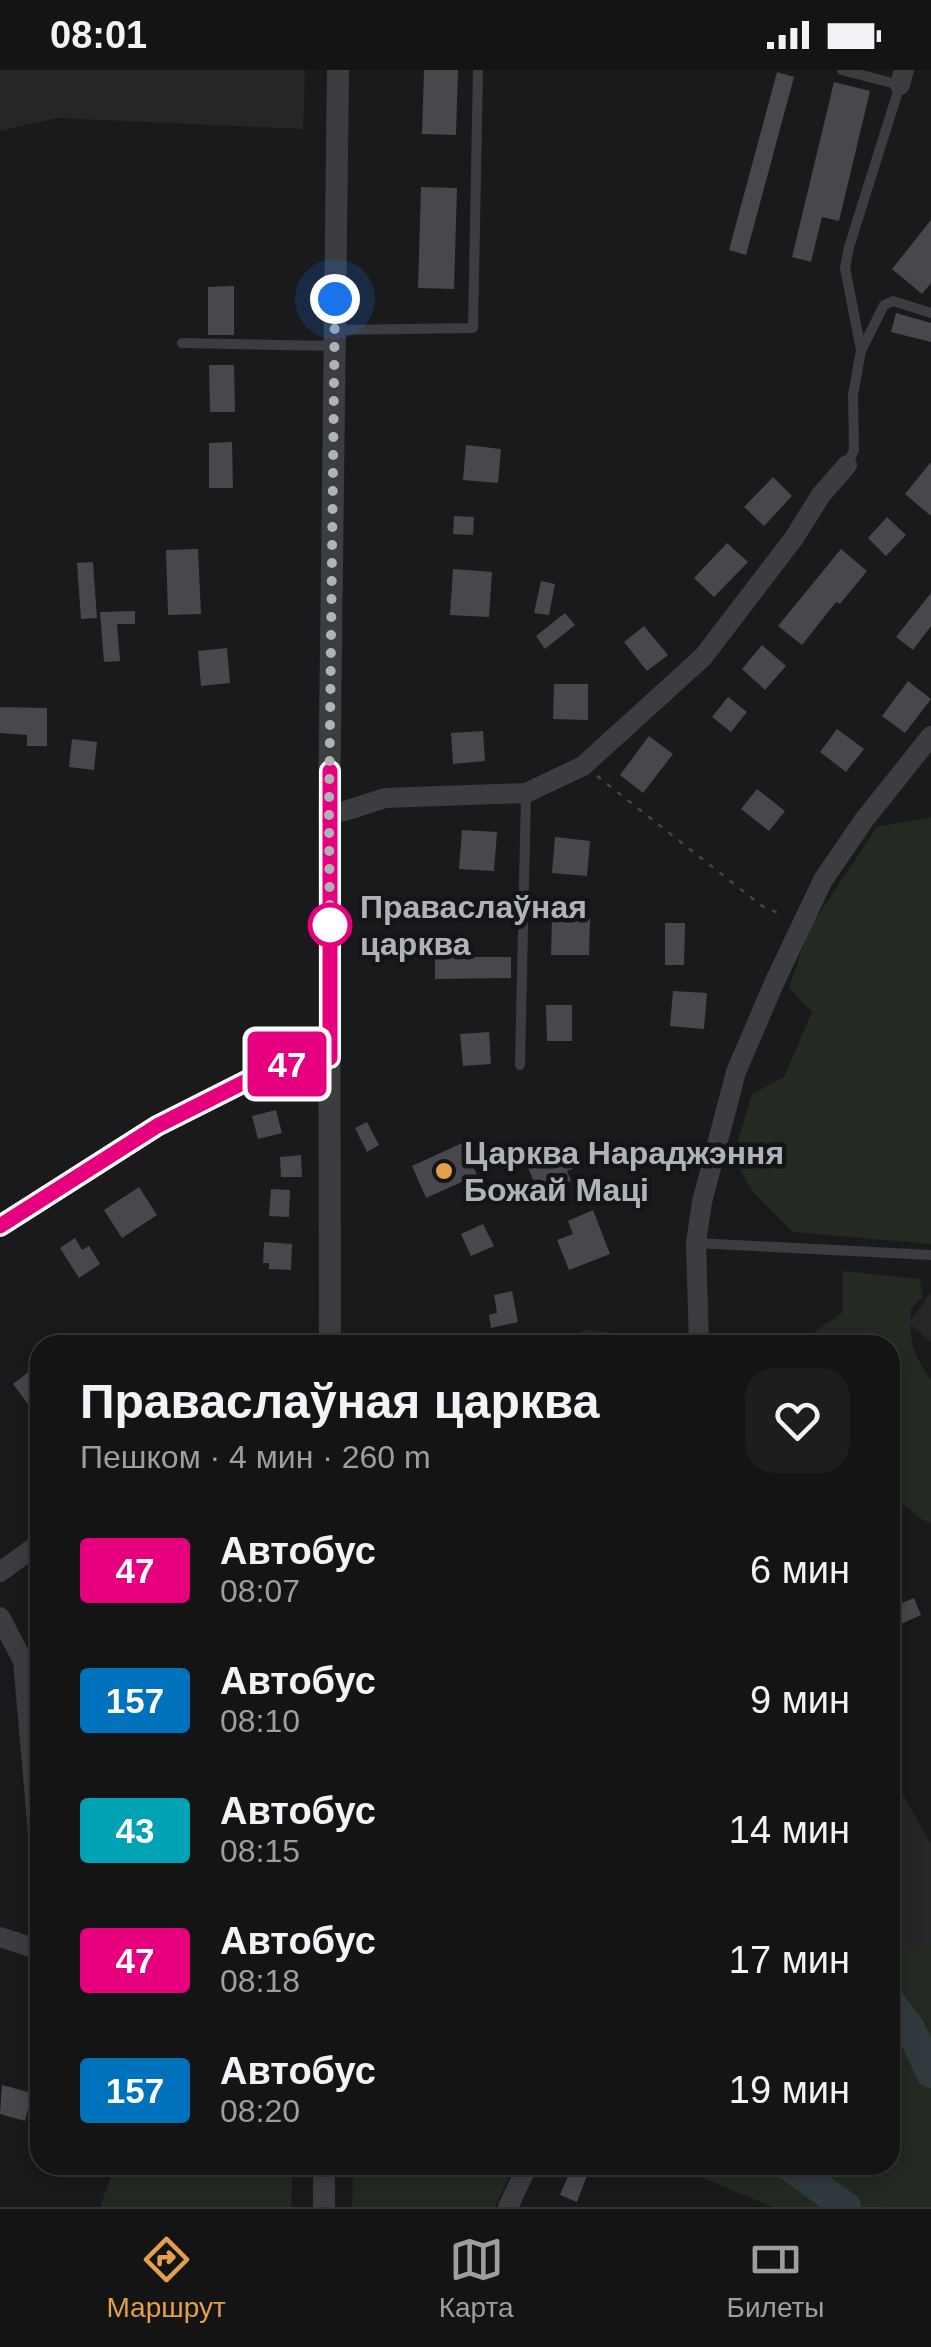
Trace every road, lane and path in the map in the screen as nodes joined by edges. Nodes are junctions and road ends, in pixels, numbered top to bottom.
1 (338, 70) edge
2 (478, 70) edge
3 (842, 70) edge
4 (902, 78) edge
5 (931, 313) edge
6 (335, 338) junction
7 (182, 344) dead end
8 (861, 350) junction
9 (848, 466) joint
10 (931, 736) edge
11 (584, 766) junction
12 (526, 793) junction
13 (329, 812) junction
14 (802, 924) junction
15 (330, 1058) junction
16 (520, 1065) dead end
17 (0, 1226) edge
18 (696, 1243) junction
19 (931, 1255) edge
20 (330, 1335) edge
21 (699, 1335) edge
22 (30, 1550) edge
23 (0, 1572) edge
24 (0, 1617) edge
25 (30, 1741) edge
26 (0, 1937) edge
27 (30, 1947) edge
28 (324, 2175) edge
29 (523, 2175) edge
30 (324, 2207) edge
31 (508, 2207) edge

1 - 6 street
2 - 6 lane
3 - 4 lane
4 - 8 lane
5 - 8 lane
6 - 7 lane
6 - 13 street
8 - 9 lane
9 - 11 street
10 - 14 street
11 - 12 street
11 - 14 path
12 - 13 street
12 - 16 lane
13 - 15 street
14 - 18 street
15 - 17 street
15 - 20 street
18 - 19 lane
18 - 21 street
22 - 23 street
24 - 25 street
26 - 27 street
28 - 30 street
29 - 31 street

